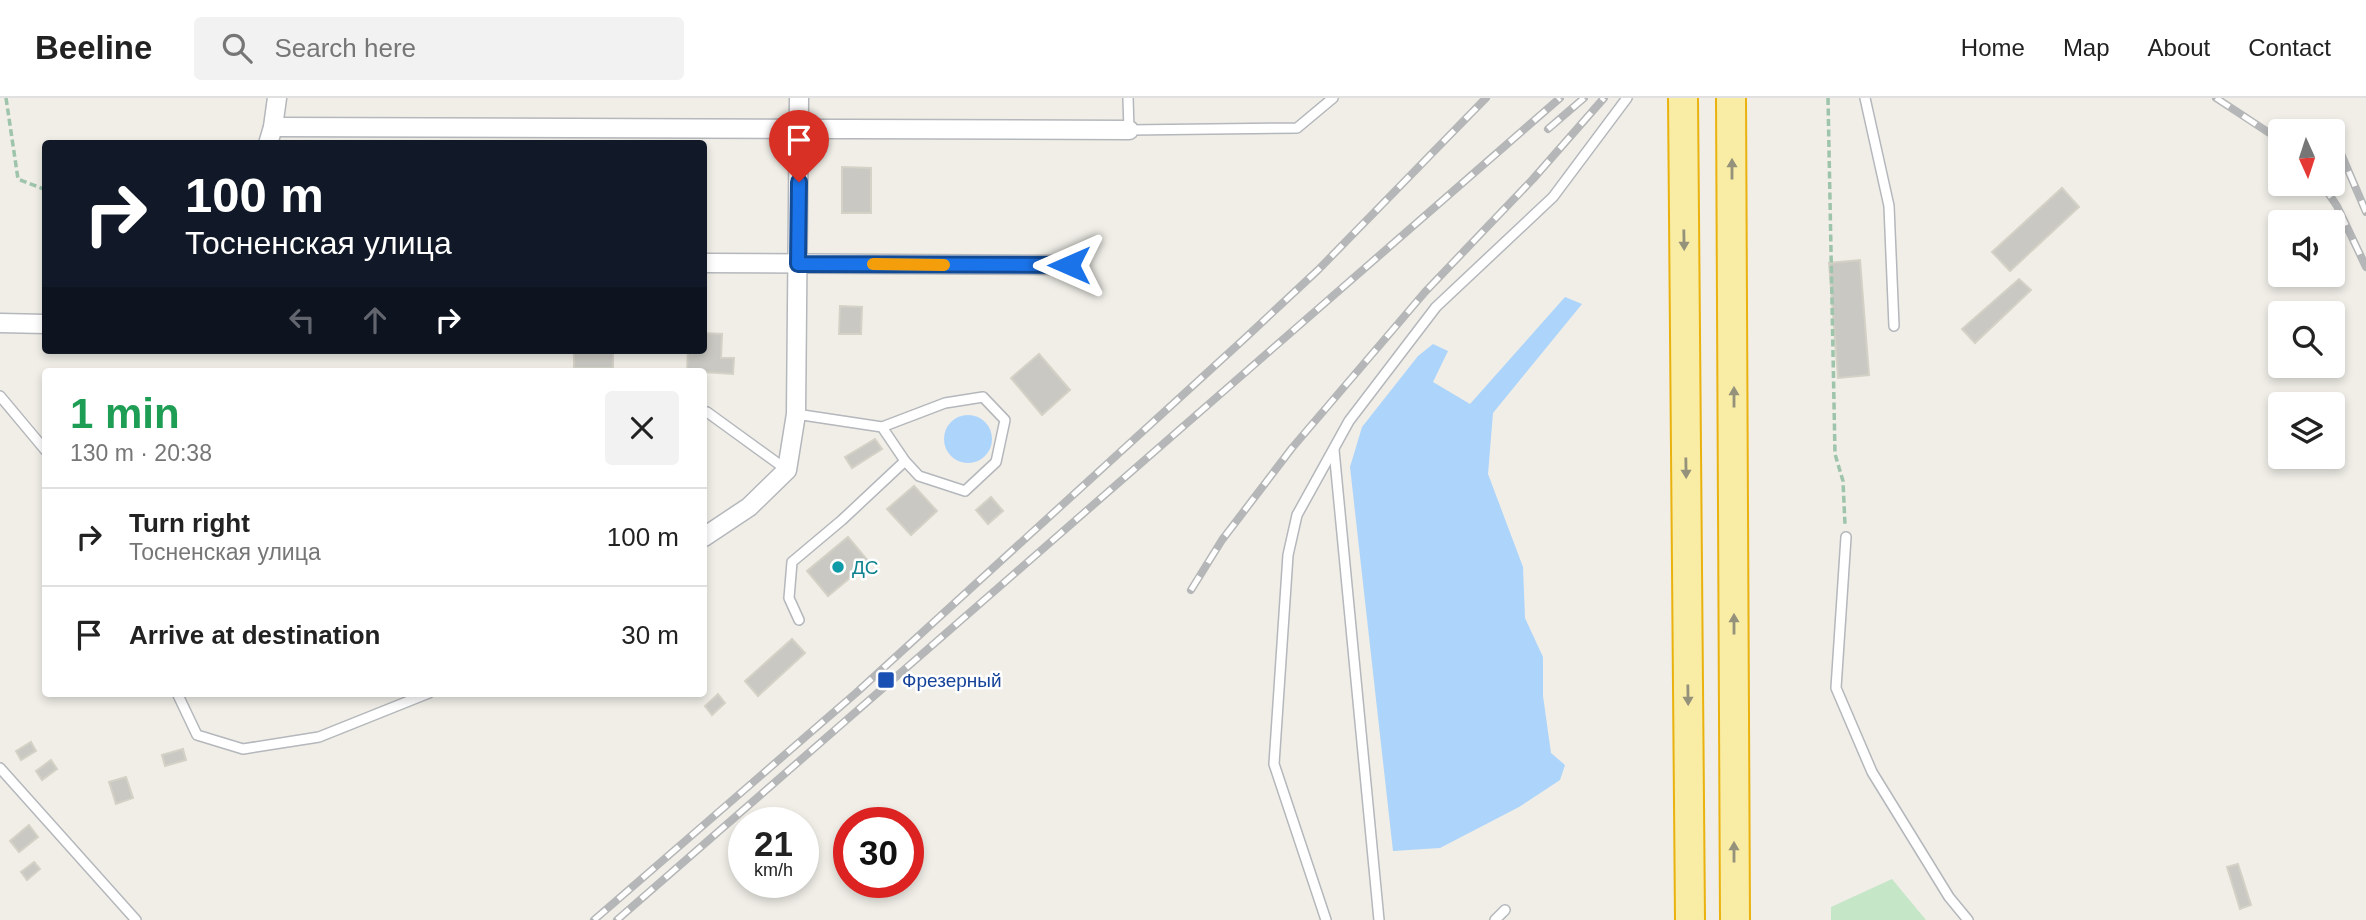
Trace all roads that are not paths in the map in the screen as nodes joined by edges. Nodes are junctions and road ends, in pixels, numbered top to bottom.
1 (277, 98) edge
2 (799, 98) edge
3 (1128, 98) edge
4 (1333, 98) edge
5 (1627, 98) edge
6 (1683, 98) edge
7 (1731, 98) edge
8 (1865, 98) edge
9 (799, 128) junction
10 (1129, 130) junction
11 (271, 135) edge
12 (707, 263) edge
13 (798, 264) junction
14 (1069, 265) dead end
15 (0, 323) edge
16 (42, 324) edge
17 (1894, 326) dead end
18 (0, 396) edge
19 (707, 412) dead end
20 (796, 414) junction
21 (882, 427) junction
22 (42, 446) edge
23 (1334, 449) junction
24 (905, 461) junction
25 (788, 470) junction
26 (707, 535) edge
27 (1846, 537) road end
28 (799, 620) dead end
29 (179, 697) edge
30 (419, 697) edge
31 (0, 768) edge
32 (1505, 910) dead end
33 (136, 920) edge
34 (1326, 920) edge
35 (1380, 920) edge
36 (1495, 920) edge
37 (1690, 920) edge
38 (1735, 920) edge
39 (1968, 920) edge

1 - 11 street
2 - 9 street
3 - 10 lane
4 - 10 lane
5 - 23 lane
6 -> 37 highway
38 -> 7 highway
8 - 17 lane
9 - 10 street
9 - 11 street
9 - 13 street
12 - 13 street
13 - 14 street
13 - 20 street
15 - 16 street
18 - 22 lane
19 - 25 lane
20 - 21 lane
20 - 25 street
21 - 24 lane
21 - 24 lane
23 - 34 lane
23 - 35 lane
24 - 28 lane
25 - 26 street
27 - 39 lane
29 - 30 lane
31 - 33 lane
32 - 36 lane

